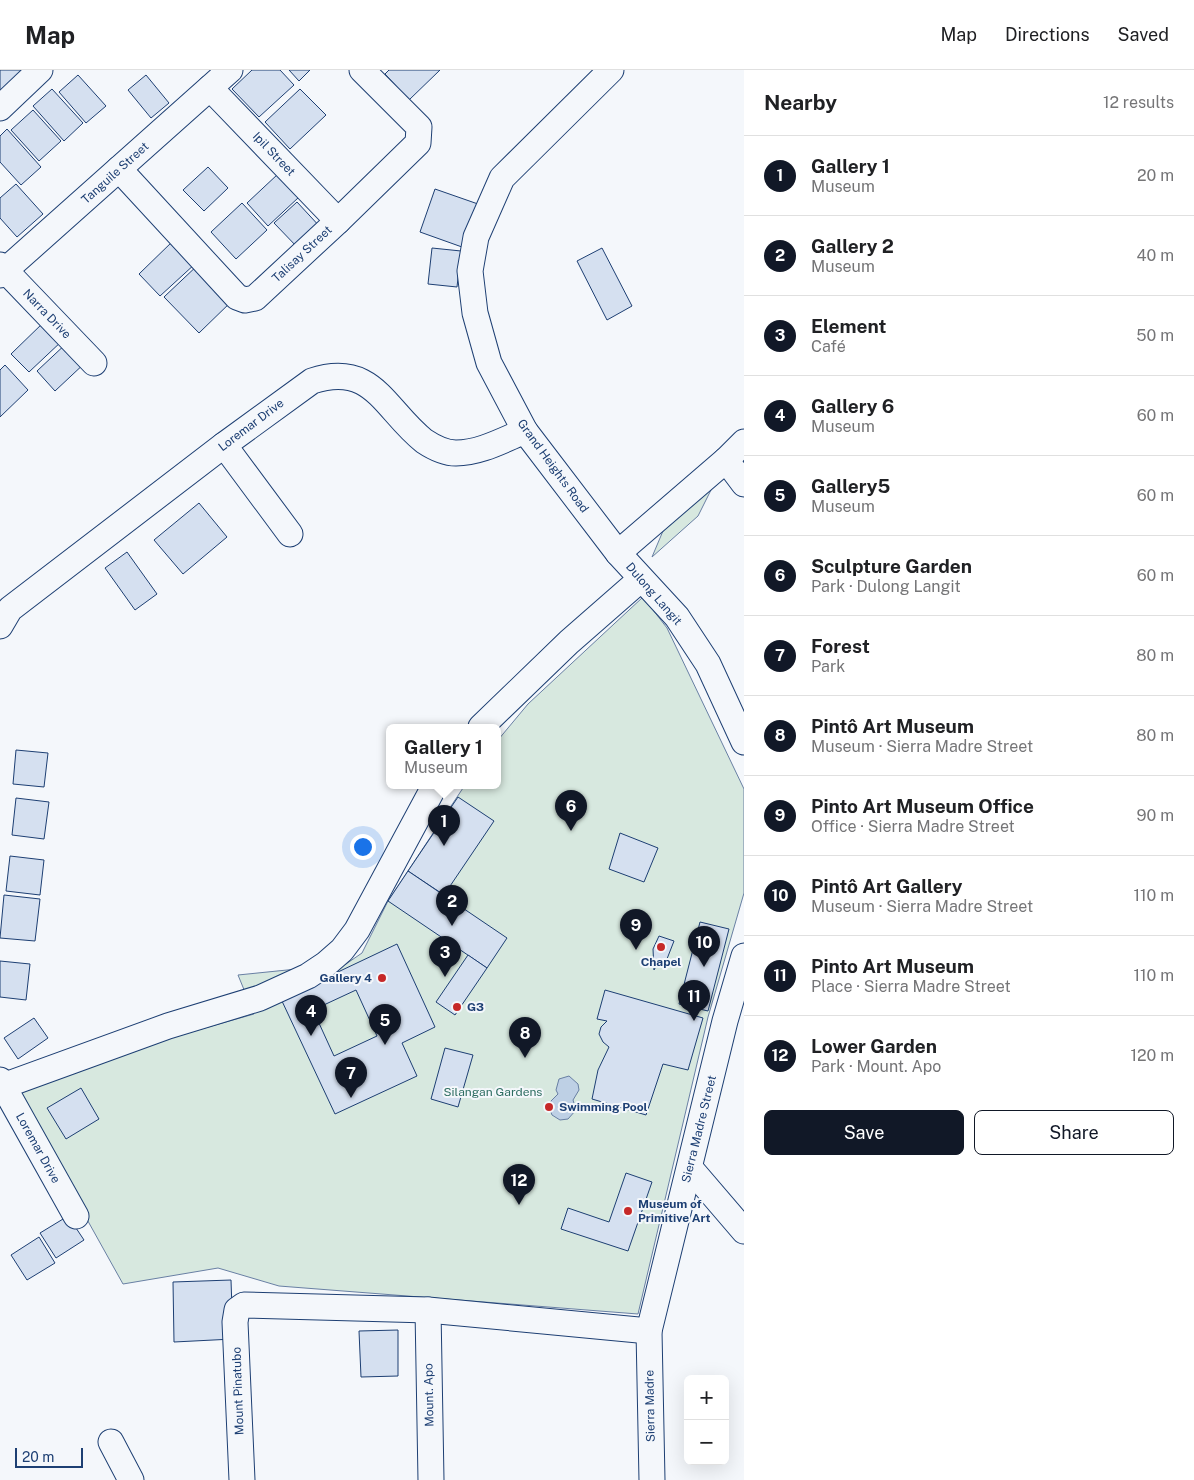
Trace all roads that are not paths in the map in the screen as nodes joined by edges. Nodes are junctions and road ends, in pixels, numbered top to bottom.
1 (40, 70) edge
2 (230, 70) edge
3 (362, 70) edge
4 (611, 70) edge
5 (210, 88) junction
6 (0, 108) edge
7 (120, 169) junction
8 (338, 221) junction
9 (2, 271) edge
10 (94, 363) dead end
11 (525, 431) junction
12 (744, 442) edge
13 (224, 445) junction
14 (726, 460) junction
15 (744, 484) edge
16 (290, 534) dead end
17 (618, 553) junction
18 (641, 579) junction
19 (0, 626) edge
20 (484, 724) edge
21 (744, 742) edge
22 (433, 789) edge
23 (744, 956) edge
24 (1, 1083) edge
25 (690, 1168) junction
26 (76, 1216) dead end
27 (744, 1231) edge
28 (428, 1310) junction
29 (649, 1331) junction
30 (111, 1442) dead end
31 (132, 1480) edge
32 (242, 1480) edge
33 (431, 1480) edge
34 (652, 1480) edge

1 - 6 street
2 - 5 street, Tanguile Street
3 - 8 street, Talisay Street
4 - 11 street, Grand Heights Road
5 - 7 street, Tanguile Street
5 - 8 street, Ipil Street
7 - 8 street, Talisay Street
7 - 9 street, Tanguile Street
9 - 10 street, Narra Drive
11 - 13 street, Loremar Drive
11 - 17 street, Grand Heights Road
12 - 14 street
13 - 16 street
13 - 19 street, Loremar Drive
14 - 15 street
14 - 17 street
17 - 18 street, Dulong Langit
18 - 20 street
18 - 21 street, Dulong Langit
22 - 24 street
23 - 25 street, Sierra Madre Street
24 - 26 street, Loremar Drive
25 - 27 street
25 - 29 street, Sierra Madre Street
28 - 29 street
28 - 32 street, Mount Pinatubo
28 - 33 street, Mount. Apo
29 - 34 street, Sierra Madre
30 - 31 street

